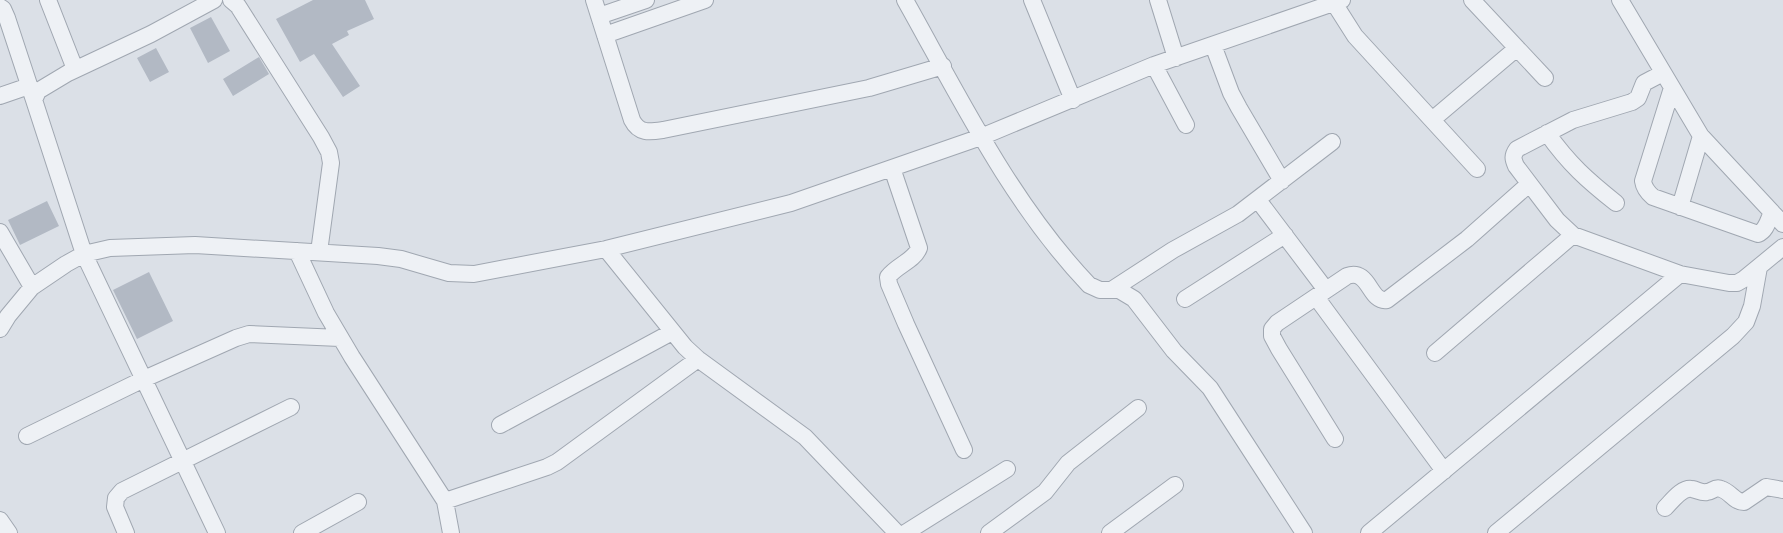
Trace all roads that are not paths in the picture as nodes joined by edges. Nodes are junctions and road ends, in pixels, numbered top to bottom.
1 (48, 0) edge
2 (214, 0) edge
3 (231, 0) edge
4 (594, 0) edge
5 (646, 0) edge
6 (705, 0) edge
7 (905, 0) edge
8 (1032, 0) edge
9 (1158, 0) edge
10 (1472, 0) edge
11 (1620, 0) edge
12 (1338, 1) edge
13 (0, 7) edge
14 (599, 16) junction
15 (605, 35) junction
16 (1213, 45) junction
17 (1517, 48) junction
18 (1176, 58) junction
19 (1154, 65) junction
20 (943, 66) junction
21 (75, 69) junction
22 (1663, 72) junction
23 (1545, 78) dead end
24 (1672, 88) junction
25 (32, 93) junction
26 (0, 96) edge
27 (1073, 100) junction
28 (1432, 120) junction
29 (1186, 125) dead end
30 (1547, 133) junction
31 (981, 136) junction
32 (1701, 136) junction
33 (1332, 142) dead end
34 (892, 168) junction
35 (1478, 169) dead end
36 (1282, 180) junction
37 (1529, 184) junction
38 (1258, 200) junction
39 (1616, 203) dead end
40 (1680, 207) junction
41 (1772, 212) junction
42 (1783, 224) edge
43 (0, 232) edge
44 (1285, 235) junction
45 (1573, 235) junction
46 (1783, 247) edge
47 (606, 249) junction
48 (296, 251) junction
49 (319, 252) junction
50 (84, 254) junction
51 (1759, 267) junction
52 (1680, 274) junction
53 (32, 287) junction
54 (1113, 289) junction
55 (1321, 294) junction
56 (1185, 299) dead end
57 (0, 329) edge
58 (672, 332) junction
59 (340, 338) junction
60 (1435, 353) dead end
61 (698, 359) junction
62 (144, 379) junction
63 (292, 407) dead end
64 (1138, 408) dead end
65 (500, 425) dead end
66 (27, 436) dead end
67 (1335, 439) dead end
68 (964, 450) dead end
69 (183, 461) junction
70 (1007, 468) dead end
71 (1444, 471) junction
72 (1175, 485) dead end
73 (1783, 490) edge
74 (445, 500) junction
75 (358, 502) dead end
76 (1666, 508) dead end
77 (0, 520) edge
78 (889, 531) edge
79 (9, 533) edge
80 (126, 533) edge
81 (217, 533) edge
82 (302, 533) edge
83 (451, 533) edge
84 (905, 533) edge
85 (989, 533) edge
86 (1110, 533) edge
87 (1304, 533) edge
88 (1369, 533) edge
89 (1496, 533) edge

1 - 21 street
2 - 21 street
3 - 49 street
4 - 14 street
5 - 14 street
6 - 15 street
7 - 20 street
8 - 27 street
9 - 18 street
10 - 17 street
11 - 22 street
12 - 16 street
12 - 28 street
13 - 25 street
14 - 15 street
15 - 20 street
16 - 18 street
16 - 36 street
17 - 23 street
17 - 28 street
18 - 19 street
19 - 27 street
19 - 29 street
20 - 31 street
21 - 25 street
22 - 24 street
22 - 30 street
24 - 32 street
24 - 40 street
25 - 26 street
25 - 50 street
27 - 31 street
28 - 35 street
30 - 37 street
30 - 39 street
31 - 34 street
31 - 54 street
32 - 40 street
32 - 41 street
33 - 36 street
34 - 47 street
34 - 68 street
36 - 38 street
37 - 45 street
37 - 55 street
38 - 44 street
38 - 54 street
40 - 41 street
41 - 42 street
43 - 53 street
44 - 55 street
44 - 56 street
45 - 52 street
45 - 60 street
46 - 51 street
47 - 49 street
47 - 58 street
48 - 49 street
48 - 50 street
48 - 59 street
50 - 53 street
50 - 62 street
51 - 52 street
51 - 89 street
52 - 71 street
53 - 57 street
54 - 87 street
55 - 67 street
55 - 71 street
58 - 61 street
58 - 65 street
59 - 62 street
59 - 74 street
61 - 74 street
61 - 78 street
62 - 66 street
62 - 69 street
63 - 69 street
64 - 85 street
69 - 80 street
69 - 81 street
70 - 84 street
71 - 88 street
72 - 86 street
73 - 76 street
74 - 83 street
75 - 82 street
77 - 79 street

